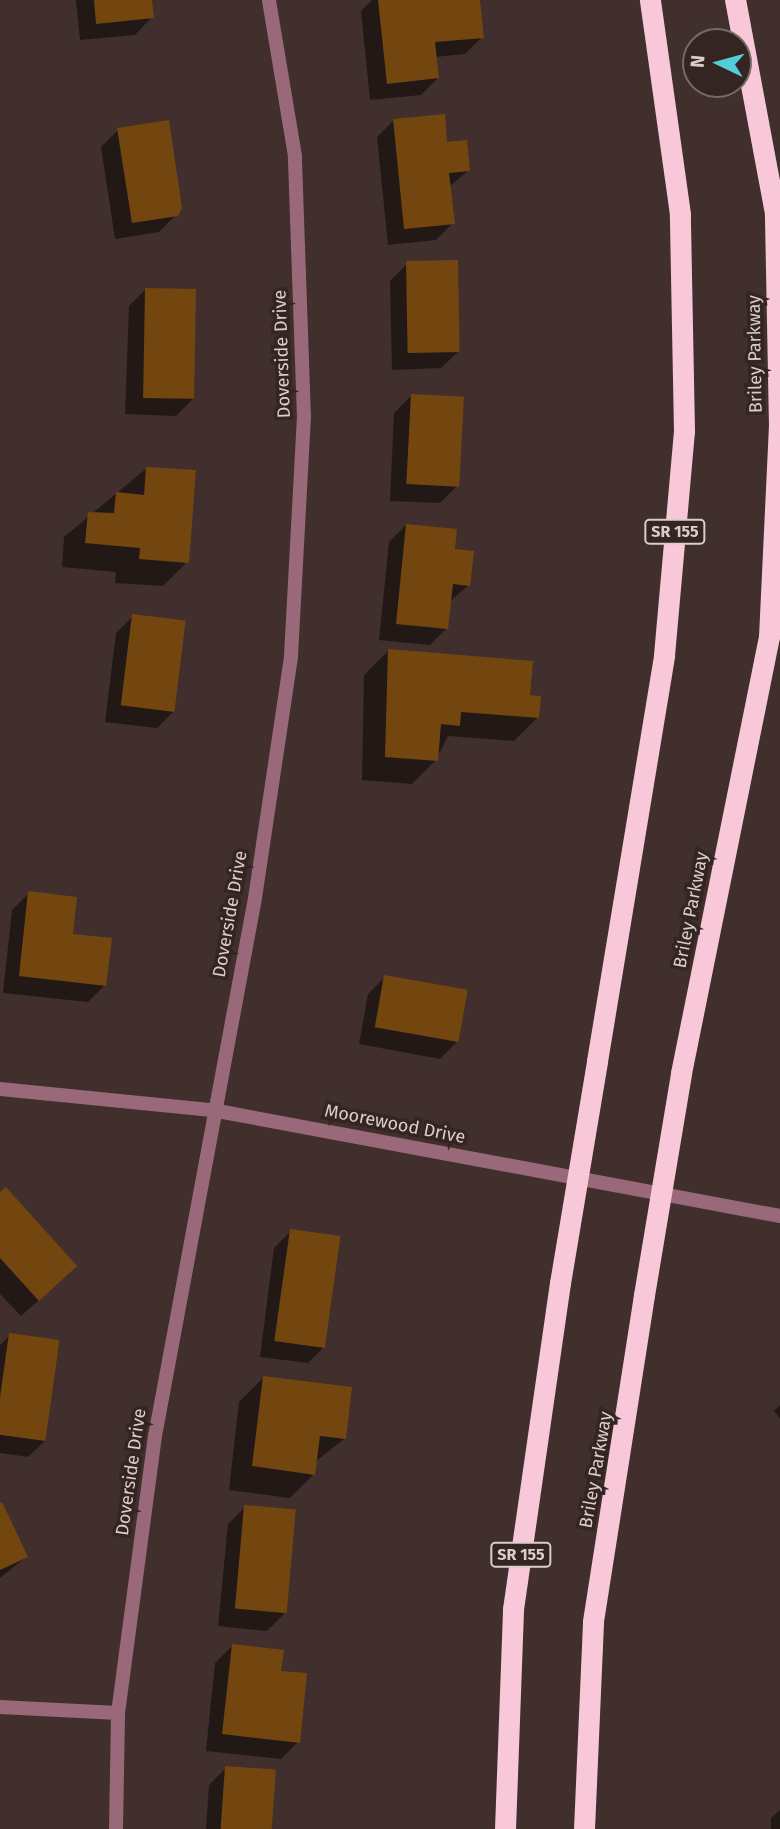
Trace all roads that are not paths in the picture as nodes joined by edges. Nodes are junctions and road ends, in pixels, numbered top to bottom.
1 (269, 0) edge
2 (650, 0) edge
3 (734, 0) edge
4 (0, 1089) edge
5 (212, 1110) junction
6 (780, 1216) edge
7 (0, 1707) edge
8 (118, 1713) junction
9 (116, 1829) edge
10 (505, 1829) edge
11 (584, 1829) edge

1 - 5 street, Doverside Drive
2 - 10 highway, SR 155, bridge
3 - 11 highway, Briley Parkway, bridge
4 - 5 street, Moorewood Drive
5 - 6 street, Moorewood Drive
5 - 8 street, Doverside Drive
7 - 8 street
8 - 9 street, Doverside Drive

